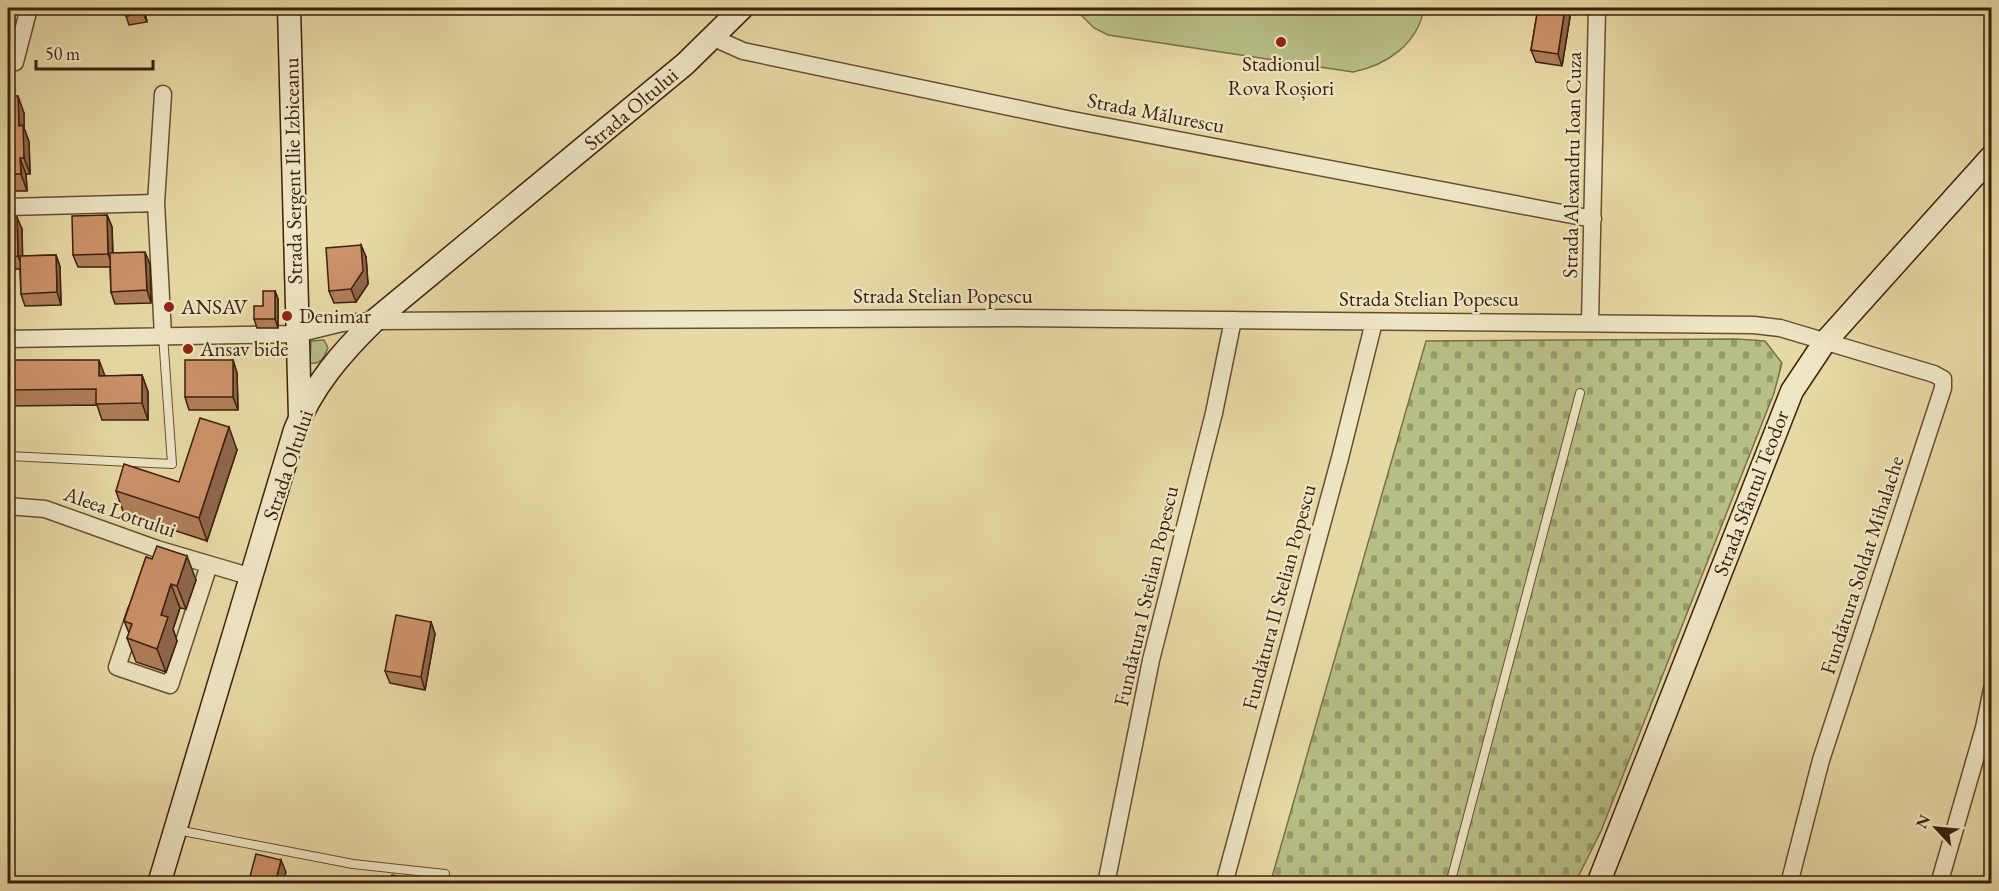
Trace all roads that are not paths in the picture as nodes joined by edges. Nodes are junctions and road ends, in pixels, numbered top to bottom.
1 (29, 8) edge
2 (289, 8) edge
3 (742, 8) edge
4 (1597, 8) edge
5 (714, 38) junction
6 (8, 63) edge
7 (163, 94) dead end
8 (1992, 156) edge
9 (156, 203) junction
10 (8, 207) edge
11 (1593, 219) junction
12 (1233, 320) junction
13 (374, 321) junction
14 (1374, 322) junction
15 (1590, 322) junction
16 (297, 334) junction
17 (163, 335) junction
18 (8, 339) edge
19 (1824, 343) junction
20 (1580, 393) dead end
21 (300, 418) junction
22 (8, 456) edge
23 (8, 506) edge
24 (209, 565) junction
25 (252, 577) junction
26 (142, 592) edge
27 (1992, 689) edge
28 (177, 830) junction
29 (445, 874) dead end
30 (159, 884) edge
31 (1106, 884) edge
32 (1224, 884) edge
33 (1450, 884) edge
34 (1598, 884) edge
35 (1789, 884) edge
36 (1939, 884) edge

1 - 6 street
2 - 16 main road, Strada Sergent Ilie Izbiceanu
3 - 5 main road, Strada Oltului
4 - 11 street, Strada Alexandru Ioan Cuza
5 - 11 street, Strada Mălurescu
5 - 13 main road, Strada Oltului
7 - 9 street
8 - 19 main road, Strada Sfântul Teodor
9 - 10 street
9 - 17 street
11 - 15 street, Strada Alexandru Ioan Cuza
12 - 13 street, Strada Stelian Popescu
12 - 14 street, Strada Stelian Popescu
12 - 31 street, Fundătura I Stelian Popescu
13 - 16 street, Strada Stelian Popescu
13 - 21 main road, Strada Oltului
14 - 15 street, Strada Stelian Popescu
14 - 32 street, Fundătura II Stelian Popescu
15 - 19 street, Strada Stelian Popescu
16 - 17 street
16 - 21 main road, Strada Sergent Ilie Izbiceanu
17 - 18 street
17 - 22 lane
19 - 34 main road, Strada Sfântul Teodor
19 - 35 street, Fundătura Soldat Mihalache
20 - 33 lane
21 - 25 main road, Strada Oltului
23 - 24 street, Aleea Lotrului
24 - 25 street, Aleea Lotrului
24 - 26 street
25 - 28 main road, Strada Oltului
27 - 36 street
28 - 29 lane
28 - 30 main road, Strada Oltului

